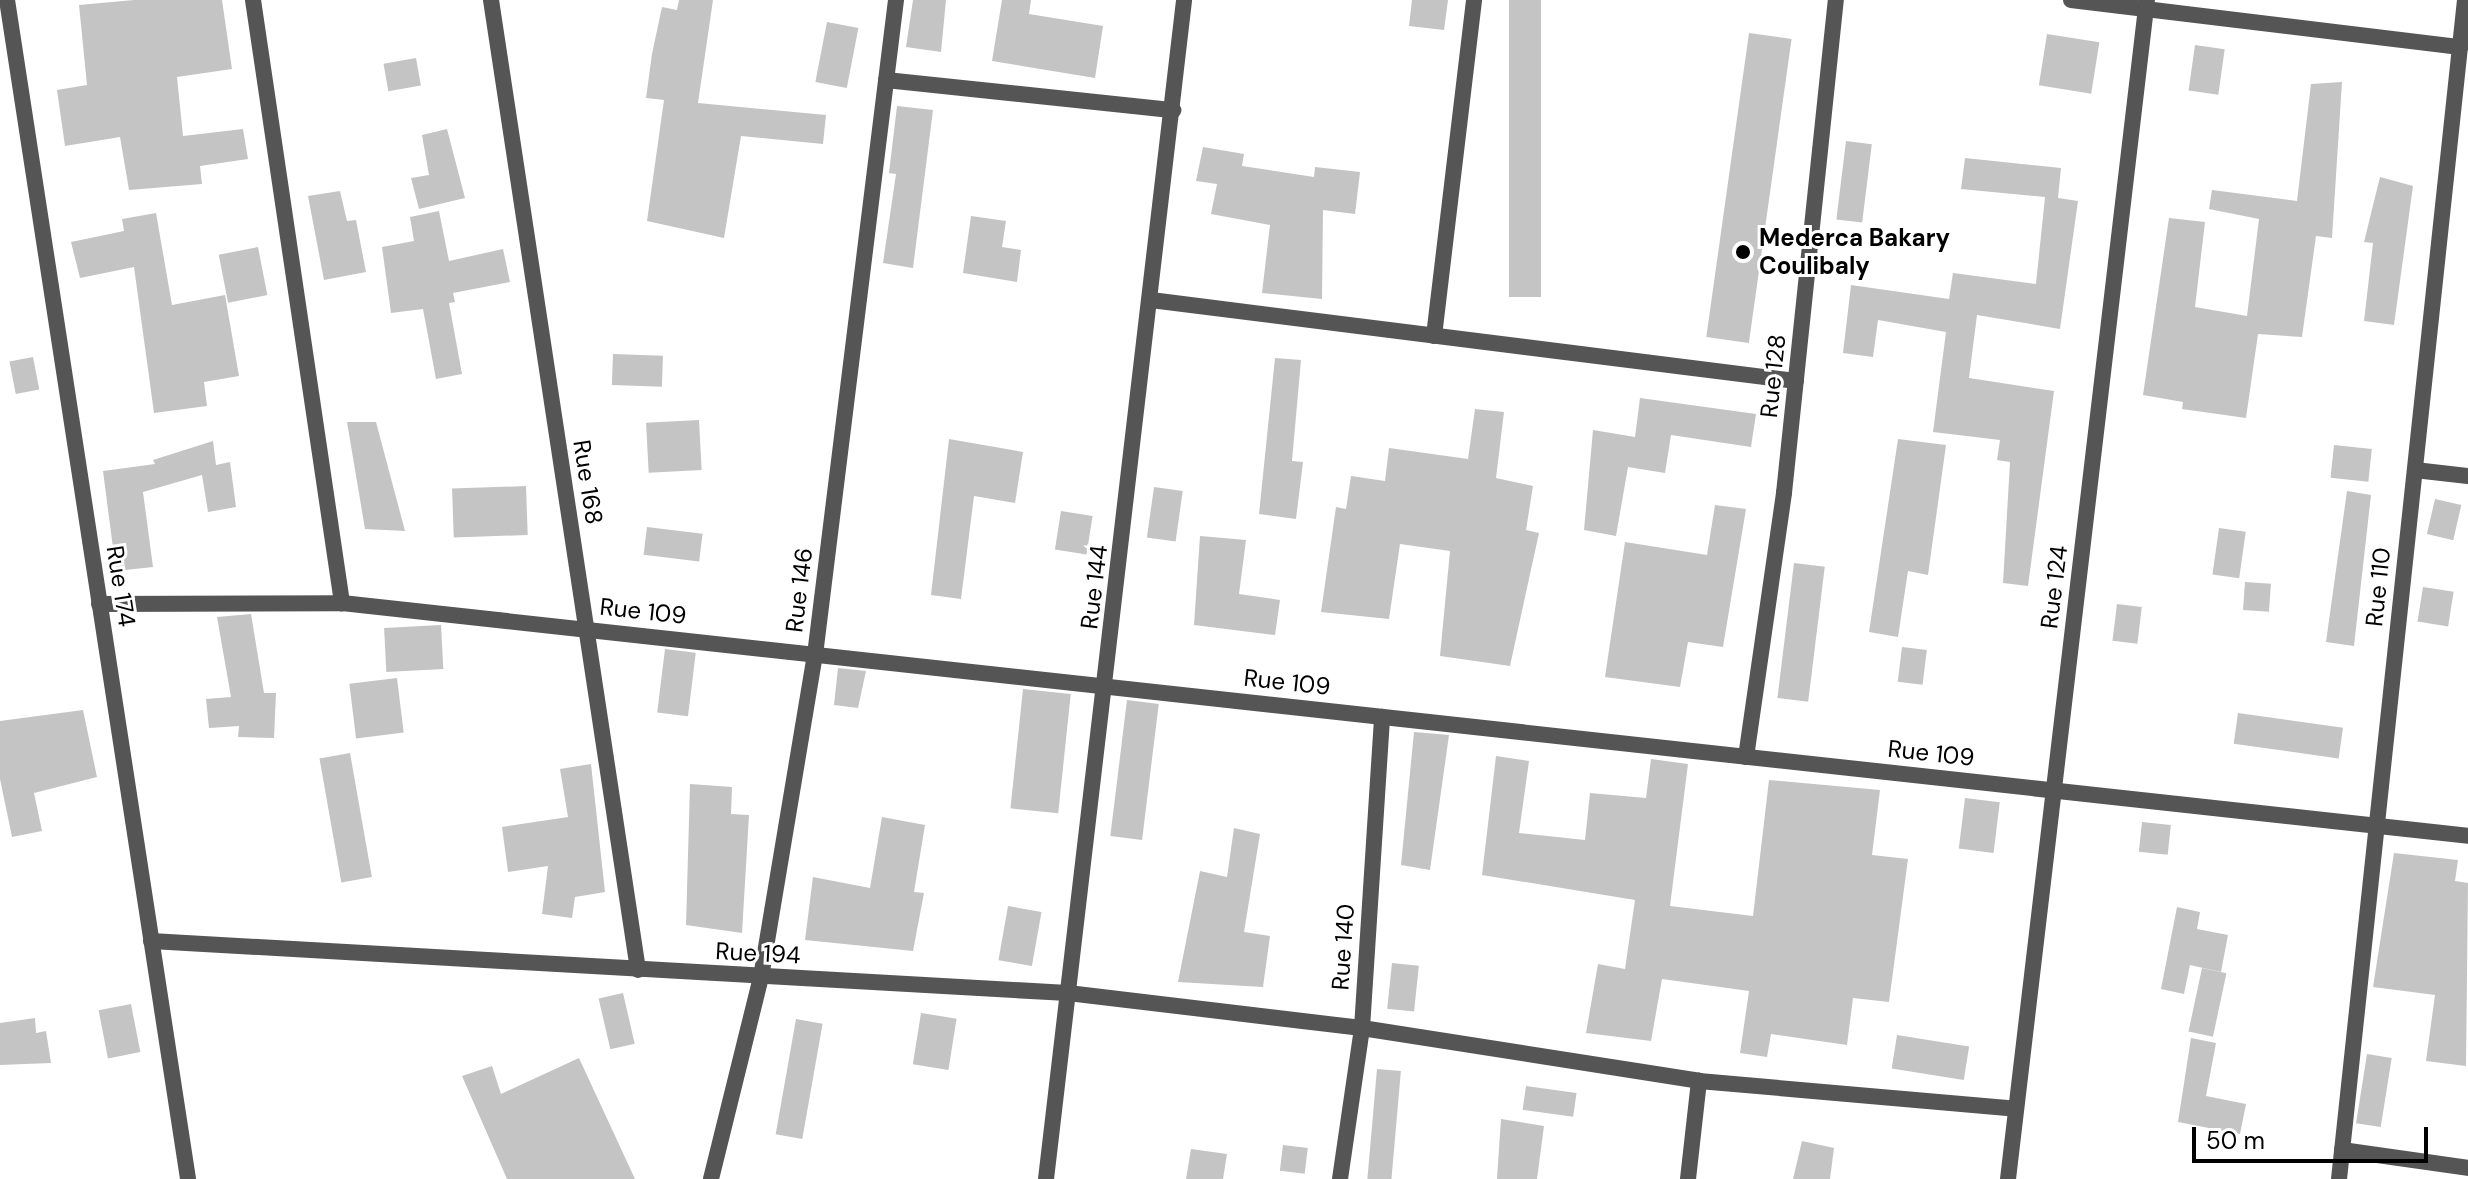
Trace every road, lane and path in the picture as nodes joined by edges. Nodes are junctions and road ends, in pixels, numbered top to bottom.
1 (7, 0) edge
2 (253, 0) edge
3 (491, 0) edge
4 (896, 0) edge
5 (1184, 0) edge
6 (1474, 0) edge
7 (1836, 0) edge
8 (2071, 0) edge
9 (2465, 0) edge
10 (2147, 4) edge
11 (2460, 47) junction
12 (886, 80) junction
13 (1173, 110) junction
14 (1151, 300) junction
15 (1434, 336) junction
16 (1796, 381) junction
17 (2415, 470) junction
18 (2468, 476) edge
19 (342, 603) junction
20 (99, 604) junction
21 (586, 629) junction
22 (815, 655) junction
23 (1106, 687) junction
24 (1382, 717) junction
25 (1746, 757) junction
26 (2054, 790) junction
27 (2377, 826) junction
28 (2468, 836) edge
29 (151, 941) junction
30 (638, 970) junction
31 (761, 977) junction
32 (1068, 993) junction
33 (1362, 1028) junction
34 (1699, 1081) junction
35 (2016, 1109) junction
36 (2342, 1150) junction
37 (2468, 1168) edge
38 (188, 1179) edge
39 (711, 1179) edge
40 (1046, 1179) edge
41 (1340, 1179) edge
42 (1688, 1179) edge
43 (2008, 1179) edge
44 (2339, 1179) edge

1 - 20 street, Rue 174
2 - 19 street
3 - 21 street, Rue 168
4 - 12 street, Rue 146
5 - 13 street, Rue 144
6 - 15 street
7 - 16 street, Rue 128
8 - 10 street
9 - 11 street, Rue 110
10 - 11 street
10 - 26 street, Rue 124
11 - 17 street, Rue 110
12 - 13 street
12 - 22 street, Rue 146
13 - 14 street, Rue 144
14 - 15 street
14 - 23 street, Rue 144
15 - 16 street
16 - 25 street, Rue 128
17 - 18 street
17 - 27 street, Rue 110
19 - 20 street, Rue 109
19 - 21 street, Rue 109
20 - 29 street, Rue 174
21 - 22 street, Rue 109
21 - 30 street, Rue 168
22 - 23 street, Rue 109
22 - 31 street, Rue 146
23 - 24 street, Rue 109
23 - 32 street, Rue 144
24 - 25 street, Rue 109
24 - 33 street, Rue 140
25 - 26 street, Rue 109
26 - 27 street, Rue 109
26 - 35 street, Rue 124
27 - 28 street, Rue 109
27 - 36 street, Rue 110
29 - 30 street, Rue 194
29 - 38 street, Rue 174
30 - 31 street, Rue 194
31 - 32 street, Rue 194
31 - 39 street, Rue 146
32 - 33 street, Rue 194
32 - 40 street, Rue 144
33 - 34 street, Rue 194
33 - 41 street, Rue 140
34 - 35 street, Rue 194
34 - 42 street
35 - 43 street, Rue 124
36 - 37 street
36 - 44 street, Rue 110

